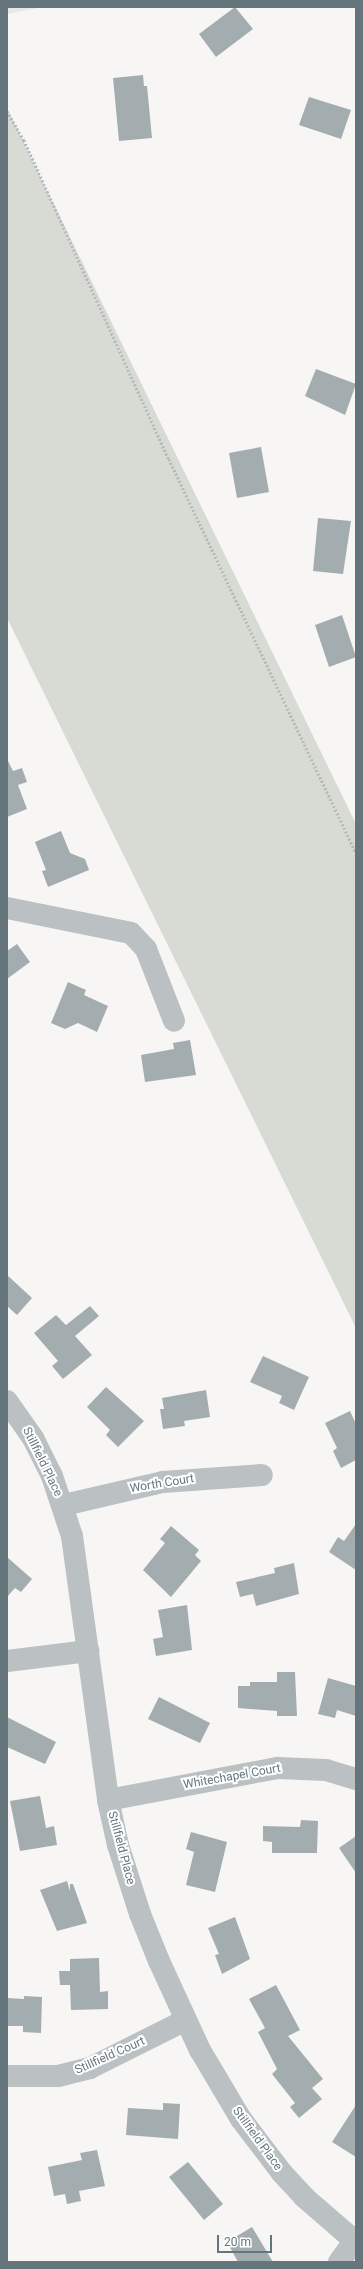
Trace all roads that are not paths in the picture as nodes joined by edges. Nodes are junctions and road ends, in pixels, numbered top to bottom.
1 (7, 908) edge
2 (174, 1021) dead end
3 (7, 1401) edge
4 (262, 1475) dead end
5 (64, 1506) junction
6 (88, 1651) junction
7 (7, 1661) edge
8 (356, 1779) edge
9 (108, 1800) junction
10 (186, 2020) junction
11 (7, 2076) edge
12 (355, 2241) edge
13 (339, 2262) edge

1 - 2 street
3 - 5 street, Stillfield Place
4 - 5 street, Worth Court
5 - 6 street, Stillfield Place
6 - 7 street
6 - 9 street, Stillfield Place
8 - 9 street, Whitechapel Court
9 - 10 street, Stillfield Place
10 - 11 street, Stillfield Court
10 - 12 street, Stillfield Place
12 - 13 street

